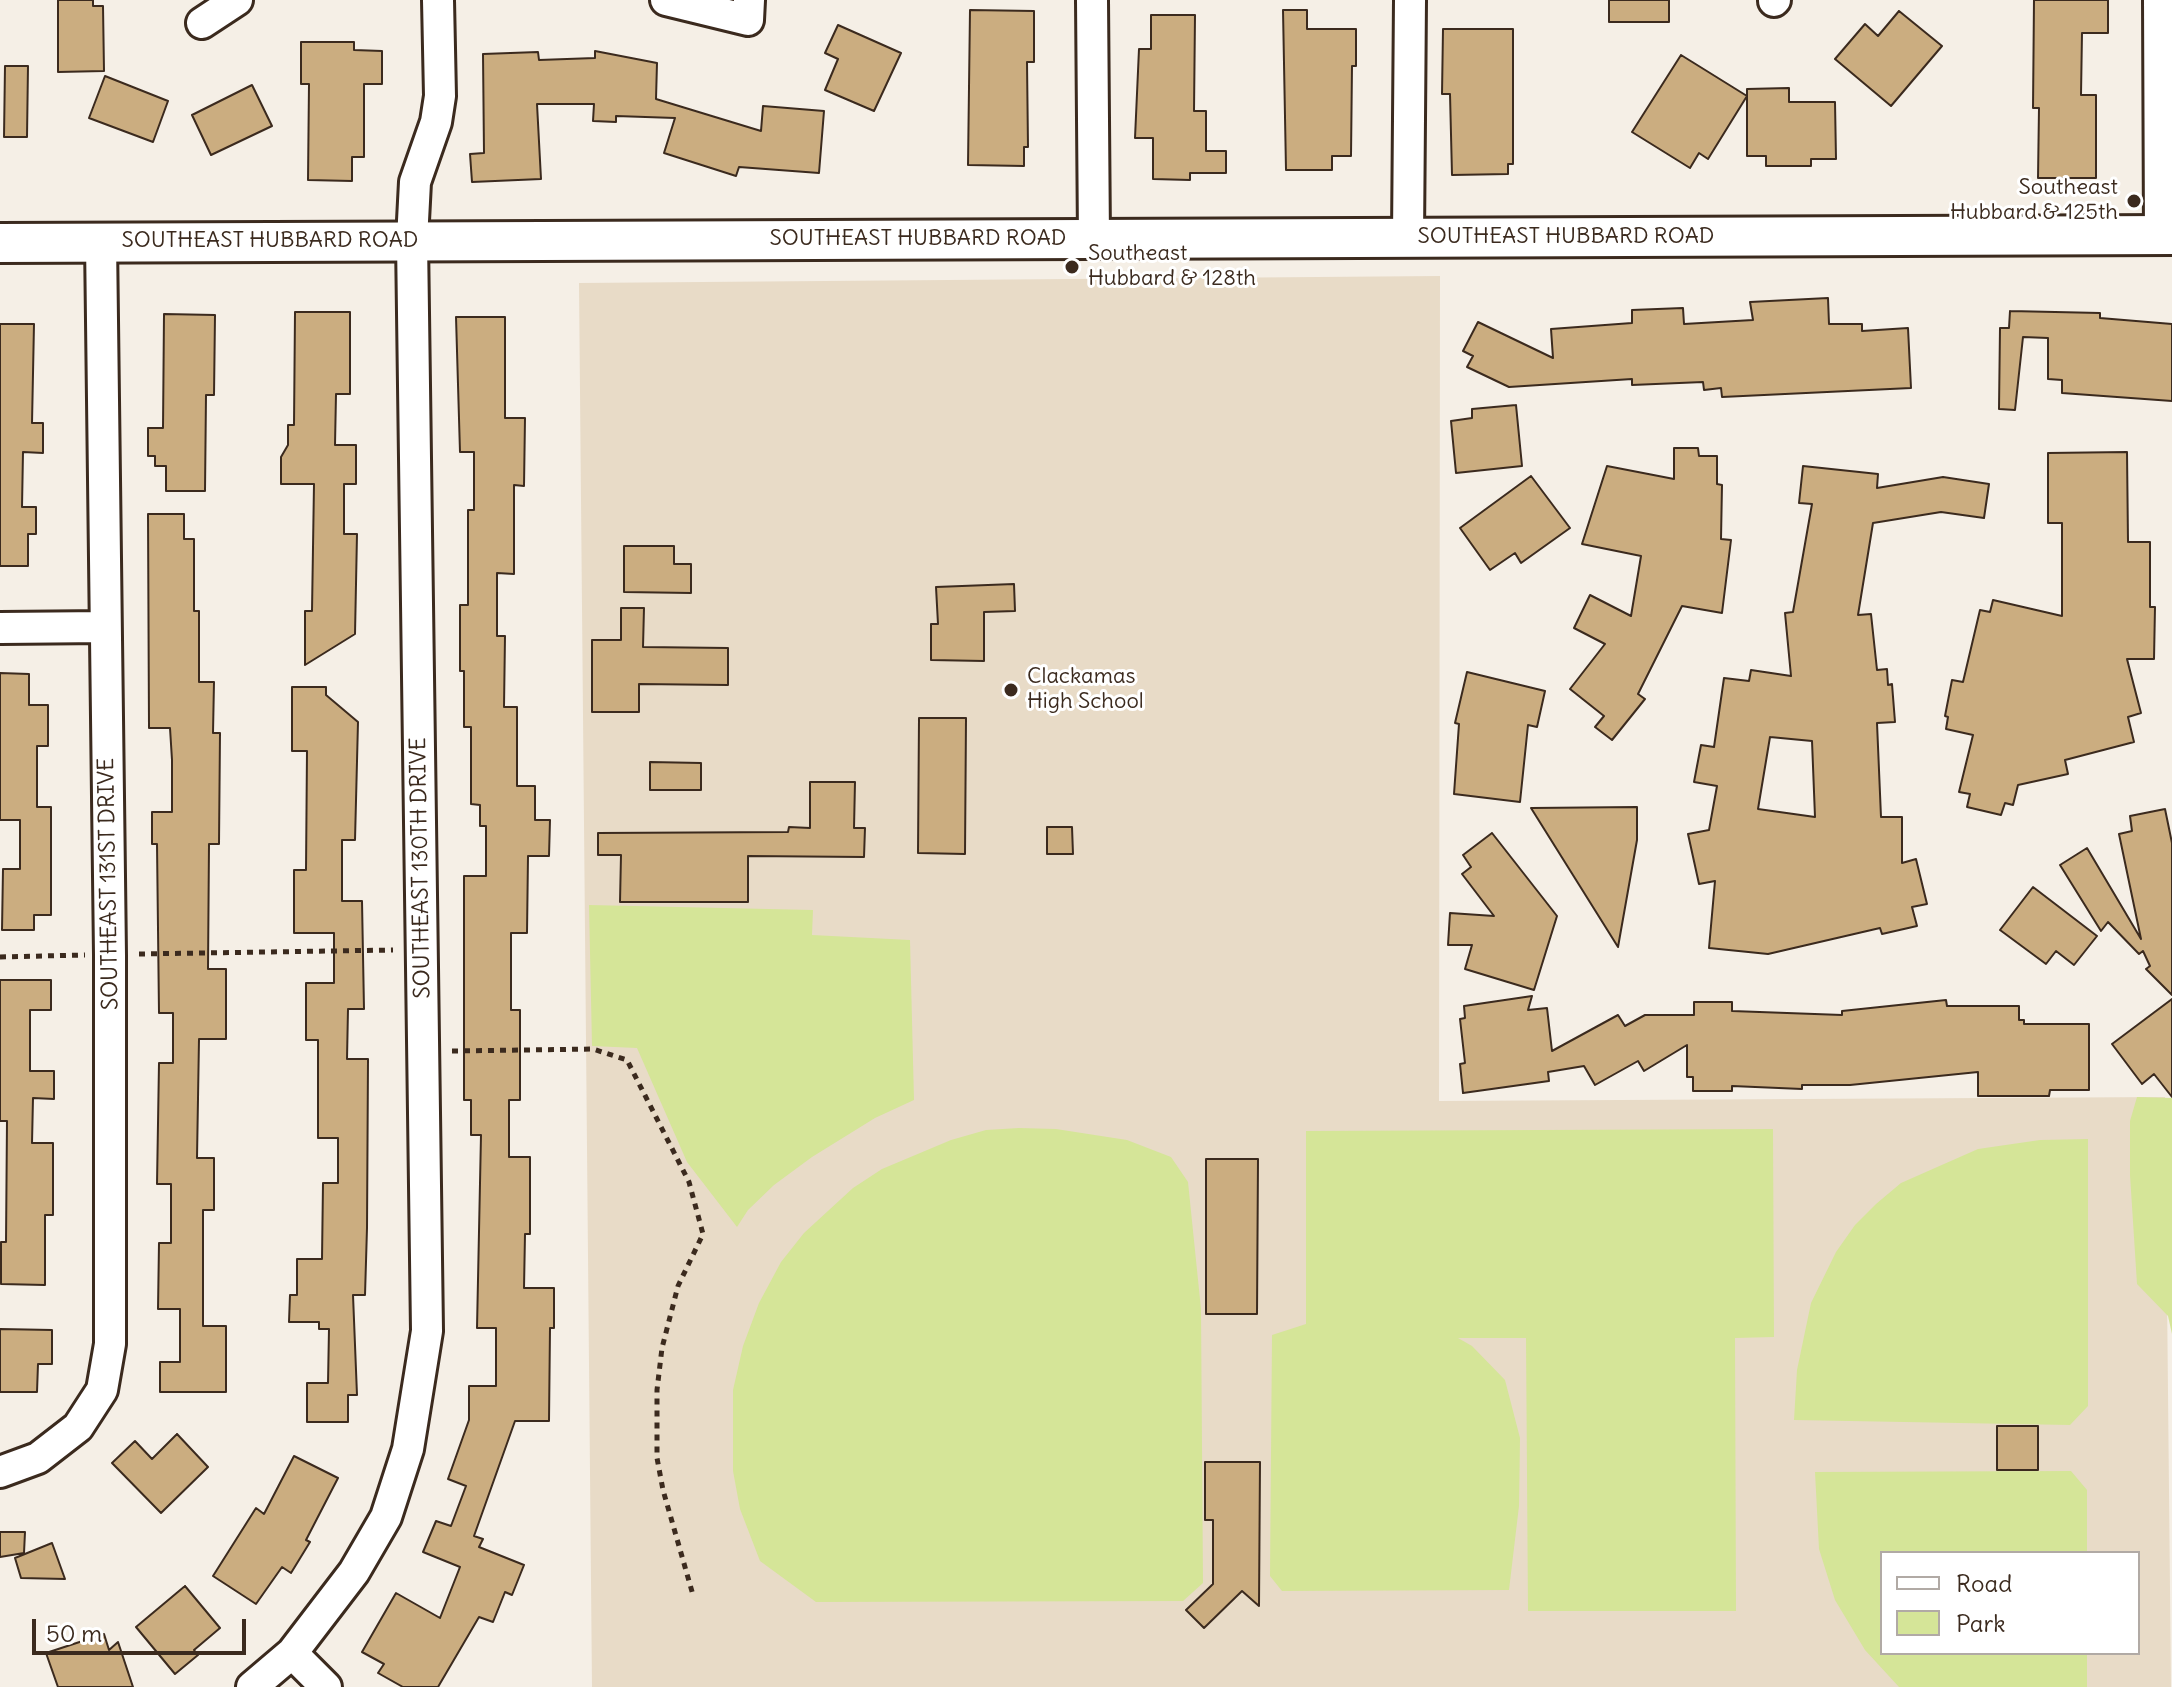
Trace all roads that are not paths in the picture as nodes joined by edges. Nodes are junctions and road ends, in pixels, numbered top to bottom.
1 (237, 0) edge
2 (438, 0) edge
3 (666, 0) edge
4 (749, 0) edge
5 (1092, 0) edge
6 (1410, 0) edge
7 (2159, 0) edge
8 (202, 23) dead end
9 (2166, 235) edge
10 (1408, 237) junction
11 (1094, 238) junction
12 (412, 240) junction
13 (101, 241) junction
14 (0, 243) edge
15 (105, 627) junction
16 (0, 628) edge
17 (0, 1472) edge
18 (292, 1653) junction
19 (252, 1687) edge
20 (326, 1687) edge

1 - 8 street
2 - 12 street, SOUTHEAST 130TH DRIVE
3 - 4 street
5 - 11 street
6 - 10 street
7 - 9 street
9 - 10 main road, SOUTHEAST HUBBARD ROAD
10 - 11 main road, SOUTHEAST HUBBARD ROAD
11 - 12 main road, SOUTHEAST HUBBARD ROAD
12 - 13 main road, SOUTHEAST HUBBARD ROAD
12 - 18 street, SOUTHEAST 130TH DRIVE
13 - 14 main road, SOUTHEAST HUBBARD ROAD
13 - 15 street, SOUTHEAST 131ST DRIVE
15 - 16 street
15 - 17 street, SOUTHEAST 131ST DRIVE
18 - 19 street, SOUTHEAST 130TH DRIVE
18 - 20 street

